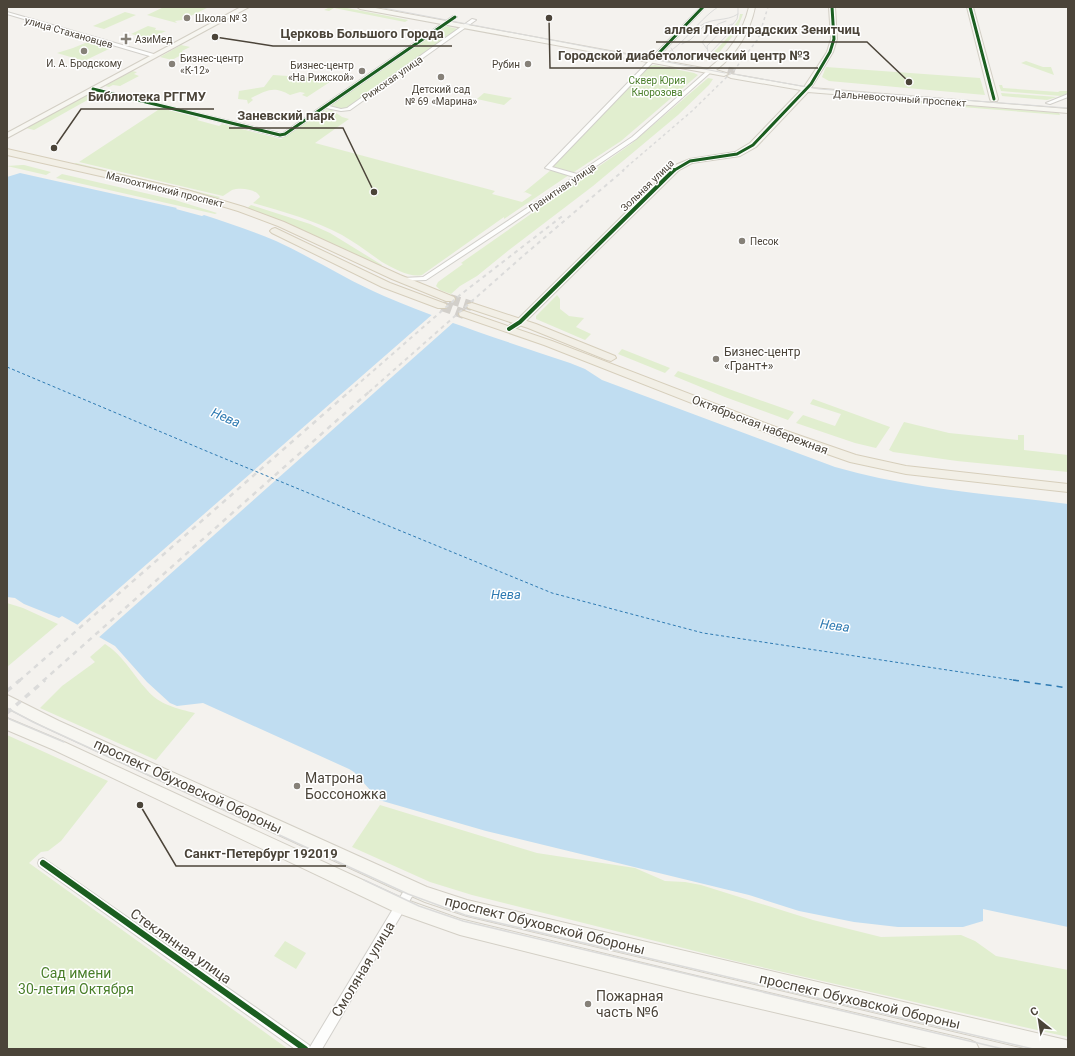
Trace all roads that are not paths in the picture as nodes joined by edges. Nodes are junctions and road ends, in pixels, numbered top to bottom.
1 (246, 7) edge
2 (360, 7) edge
3 (703, 7) edge
4 (748, 7) edge
5 (752, 7) edge
6 (827, 7) edge
7 (832, 7) edge
8 (970, 7) edge
9 (7, 13) edge
10 (452, 16) joint
11 (474, 20) junction
12 (446, 23) junction
13 (465, 27) junction
14 (657, 55) junction
15 (155, 56) junction
16 (651, 62) junction
17 (712, 68) junction
18 (805, 87) junction
19 (93, 89) junction
20 (1068, 95) edge
21 (994, 98) junction
22 (1048, 103) junction
23 (1068, 104) edge
24 (325, 106) junction
25 (1068, 111) edge
26 (7, 136) edge
27 (7, 152) edge
28 (7, 159) edge
29 (578, 176) junction
30 (402, 280) junction
31 (450, 298) tunnel mouth
32 (442, 306) tunnel mouth
33 (472, 306) tunnel mouth
34 (464, 314) tunnel mouth
35 (515, 324) junction
36 (1068, 481) edge
37 (1068, 488) edge
38 (7, 701) edge
39 (7, 724) edge
40 (43, 863) dead end
41 (412, 888) junction
42 (401, 906) junction
43 (305, 1049) edge
44 (315, 1049) edge
45 (970, 1049) edge
46 (1066, 1049) edge

1 - 15 main road
2 - 12 main road
3 - 14 street
4 - 17 main road, Гранитная улица
5 - 17 main road, Гранитная улица
6 - 18 main road, Зольная улица
7 - 18 main road, Зольная улица
8 - 21 main road
9 - 15 street, улица Стахановцев
10 - 11 main road
10 - 12 street, Рижская улица
11 - 13 street, Рижская улица
11 - 14 main road
12 - 13 main road
12 - 24 street, Рижская улица
13 - 16 main road
13 - 24 street, Рижская улица
14 - 17 main road
15 - 19 main road
16 - 17 main road
16 - 29 street
17 - 18 main road, Дальневосточный проспект
17 - 29 street, Гранитная улица
18 - 21 main road, Дальневосточный проспект
18 - 25 main road, Дальневосточный проспект
18 - 35 main road, Зольная улица
19 - 24 street, Рижская улица
19 - 26 main road
20 - 22 street
21 - 22 main road, Дальневосточный проспект
22 - 23 main road, Дальневосточный проспект
27 - 30 main road, Малоохтинский проспект
28 - 32 main road, Малоохтинский проспект
29 - 30 street, Гранитная улица
30 - 31 main road, Малоохтинский проспект
33 - 35 main road, Октябрьская набережная
34 - 35 main road, Октябрьская набережная
35 - 36 main road, Октябрьская набережная
35 - 37 main road, Октябрьская набережная
38 - 41 main road, проспект Обуховской Обороны
39 - 42 main road, проспект Обуховской Обороны
40 - 43 street, Стеклянная улица
41 - 42 street, Смоляная улица
41 - 46 main road, проспект Обуховской Обороны
42 - 44 street, Смоляная улица
42 - 45 main road, проспект Обуховской Обороны

